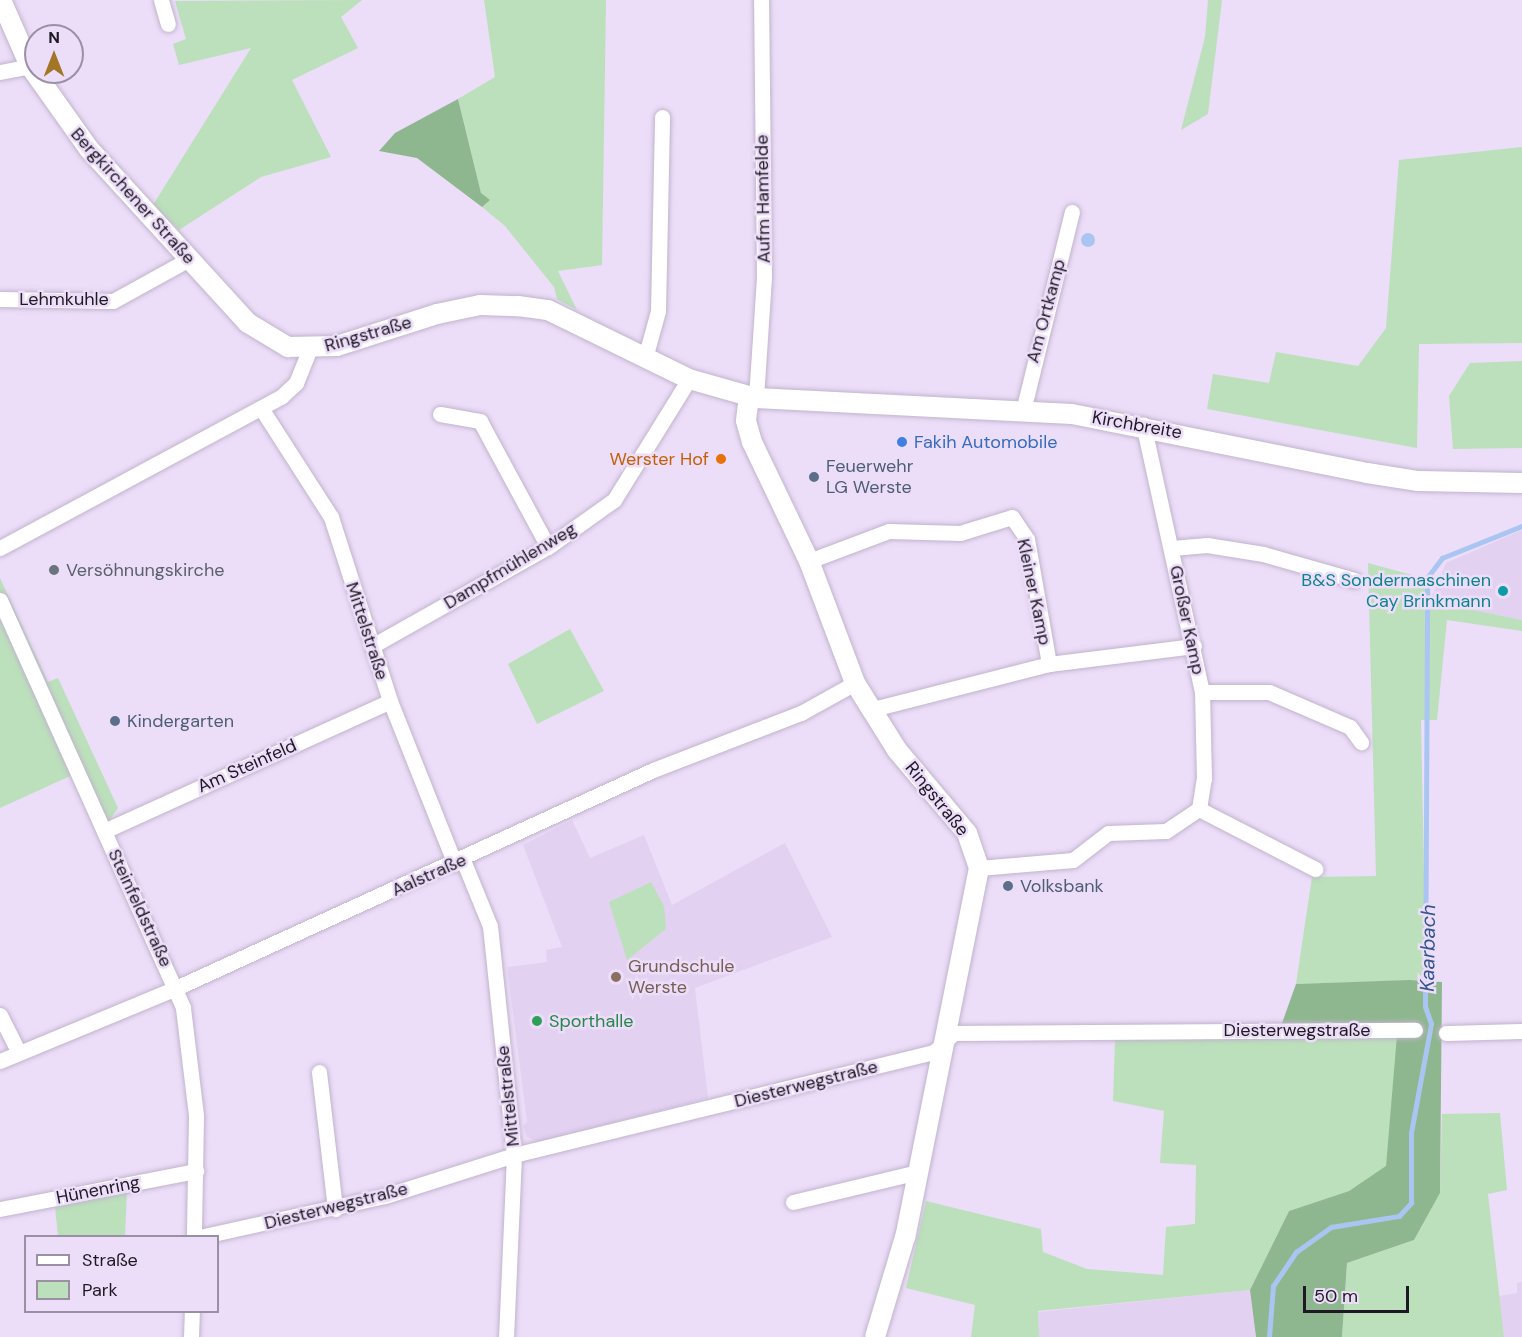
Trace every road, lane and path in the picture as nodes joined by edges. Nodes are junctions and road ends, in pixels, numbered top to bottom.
1 (1, 0) edge
2 (161, 0) edge
3 (761, 0) edge
4 (168, 24) dead end
5 (24, 52) edge
6 (24, 67) edge
7 (0, 72) edge
8 (43, 84) edge
9 (662, 117) dead end
10 (1072, 212) dead end
11 (189, 259) junction
12 (0, 299) edge
13 (309, 350) junction
14 (645, 358) junction
15 (689, 379) junction
16 (753, 397) junction
17 (261, 408) junction
18 (1023, 411) junction
19 (440, 414) dead end
20 (1143, 424) junction
21 (1522, 483) edge
22 (548, 547) junction
23 (1172, 548) junction
24 (0, 549) edge
25 (809, 561) junction
26 (1354, 580) dead end
27 (0, 600) edge
28 (372, 646) junction
29 (1194, 646) junction
30 (1049, 664) junction
31 (855, 683) junction
32 (1202, 692) junction
33 (390, 701) junction
34 (869, 710) junction
35 (1361, 742) dead end
36 (1199, 809) junction
37 (104, 831) junction
38 (459, 862) junction
39 (979, 868) junction
40 (1315, 869) dead end
41 (176, 988) junction
42 (0, 1015) edge
43 (1415, 1030) dead end
44 (1522, 1031) edge
45 (1446, 1033) dead end
46 (944, 1036) junction
47 (19, 1053) junction
48 (0, 1060) edge
49 (319, 1072) dead end
50 (514, 1155) junction
51 (196, 1171) junction
52 (918, 1172) junction
53 (793, 1202) dead end
54 (0, 1209) edge
55 (335, 1209) junction
56 (194, 1235) edge
57 (209, 1235) edge
58 (192, 1313) edge
59 (191, 1337) edge
60 (506, 1337) edge
61 (875, 1337) edge

1 - 5 street, Bergkirchener Straße
2 - 4 street
3 - 16 street, Aufm Hamfelde
6 - 7 street
8 - 11 street, Bergkirchener Straße
9 - 14 street
10 - 18 street, Am Ortkamp
11 - 12 street, Lehmkuhle
11 - 13 street, Bergkirchener Straße
13 - 14 street, Ringstraße
13 - 17 street, Ringstraße
14 - 15 street, Ringstraße
15 - 16 street, Ringstraße
15 - 22 street, Dampfmühlenweg
16 - 18 street, Kirchbreite
16 - 25 street, Ringstraße
17 - 24 street, Ringstraße
17 - 28 street, Mittelstraße
18 - 20 street, Kirchbreite
19 - 22 street
20 - 21 street, Kirchbreite
20 - 23 street, Großer Kamp
22 - 28 street, Dampfmühlenweg
23 - 26 street, Großer Kamp
23 - 29 street, Großer Kamp
25 - 30 street, Kleiner Kamp
25 - 31 street, Ringstraße
27 - 37 street, Steinfeldstraße
28 - 33 street, Mittelstraße
29 - 30 street, Kleiner Kamp
29 - 32 street, Großer Kamp
30 - 34 street, Kleiner Kamp
31 - 34 street, Ringstraße
31 - 38 street, Aalstraße
32 - 35 street, Großer Kamp
32 - 36 street, Großer Kamp
33 - 37 street, Am Steinfeld
33 - 38 street, Mittelstraße
34 - 39 street, Ringstraße
36 - 39 street
36 - 40 street
37 - 41 street, Steinfeldstraße
38 - 41 street, Aalstraße
38 - 50 street, Mittelstraße
39 - 46 street
41 - 47 street, Aalstraße
41 - 51 street, Steinfeldstraße
42 - 47 street
43 - 46 street, Diesterwegstraße
44 - 45 street
46 - 50 street, Diesterwegstraße
46 - 52 street
47 - 48 street, Aalstraße
49 - 55 street
50 - 55 street, Diesterwegstraße
50 - 60 street, Mittelstraße
51 - 54 street, Hünenring
51 - 56 street, Steinfeldstraße
52 - 53 street
52 - 61 street
55 - 57 street, Diesterwegstraße
58 - 59 street

